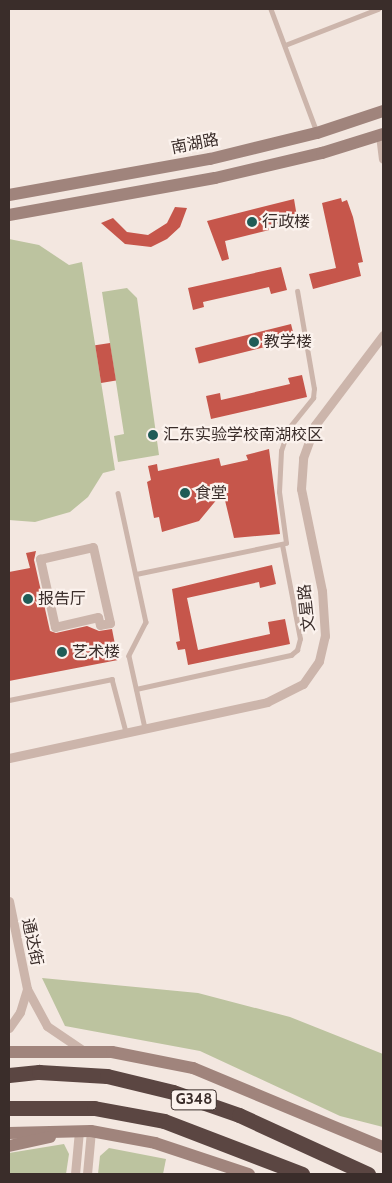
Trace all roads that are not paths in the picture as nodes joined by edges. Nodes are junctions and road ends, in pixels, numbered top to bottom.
1 (271, 9) edge
2 (378, 9) edge
3 (285, 46) junction
4 (383, 111) edge
5 (317, 133) junction
6 (381, 134) edge
7 (383, 159) edge
8 (9, 195) edge
9 (9, 215) edge
10 (296, 291) dead end
11 (383, 335) edge
12 (118, 493) dead end
13 (282, 545) junction
14 (136, 574) junction
15 (110, 623) joint
16 (136, 689) junction
17 (9, 700) edge
18 (145, 728) junction
19 (126, 732) junction
20 (9, 758) edge
21 (9, 901) edge
22 (27, 989) junction
23 (9, 1028) edge
24 (84, 1051) junction
25 (9, 1052) edge
26 (9, 1075) edge
27 (9, 1108) edge
28 (85, 1131) junction
29 (9, 1133) edge
30 (9, 1146) edge
31 (383, 1147) edge
32 (75, 1174) edge
33 (87, 1174) edge
34 (249, 1174) edge
35 (302, 1174) edge
36 (368, 1174) edge

1 - 3 lane
2 - 3 lane
3 - 5 lane
4 - 5 main road, 南湖路
5 - 8 main road, 南湖路
6 - 7 street
6 - 9 main road
10 - 13 lane
11 - 18 street, 文星路
12 - 14 lane
13 - 14 lane
13 - 16 lane
14 - 16 lane
15 - 15 street
16 - 18 lane
17 - 19 lane
18 - 19 street, 文星路
19 - 20 street, 文星路
21 - 22 street, 通达街
22 - 23 street
22 - 24 street
24 - 25 main road
24 - 31 main road
26 - 36 highway, G348
27 - 35 highway, G348
28 - 29 main road
28 - 30 main road
28 - 32 street
28 - 33 street
28 - 34 main road

